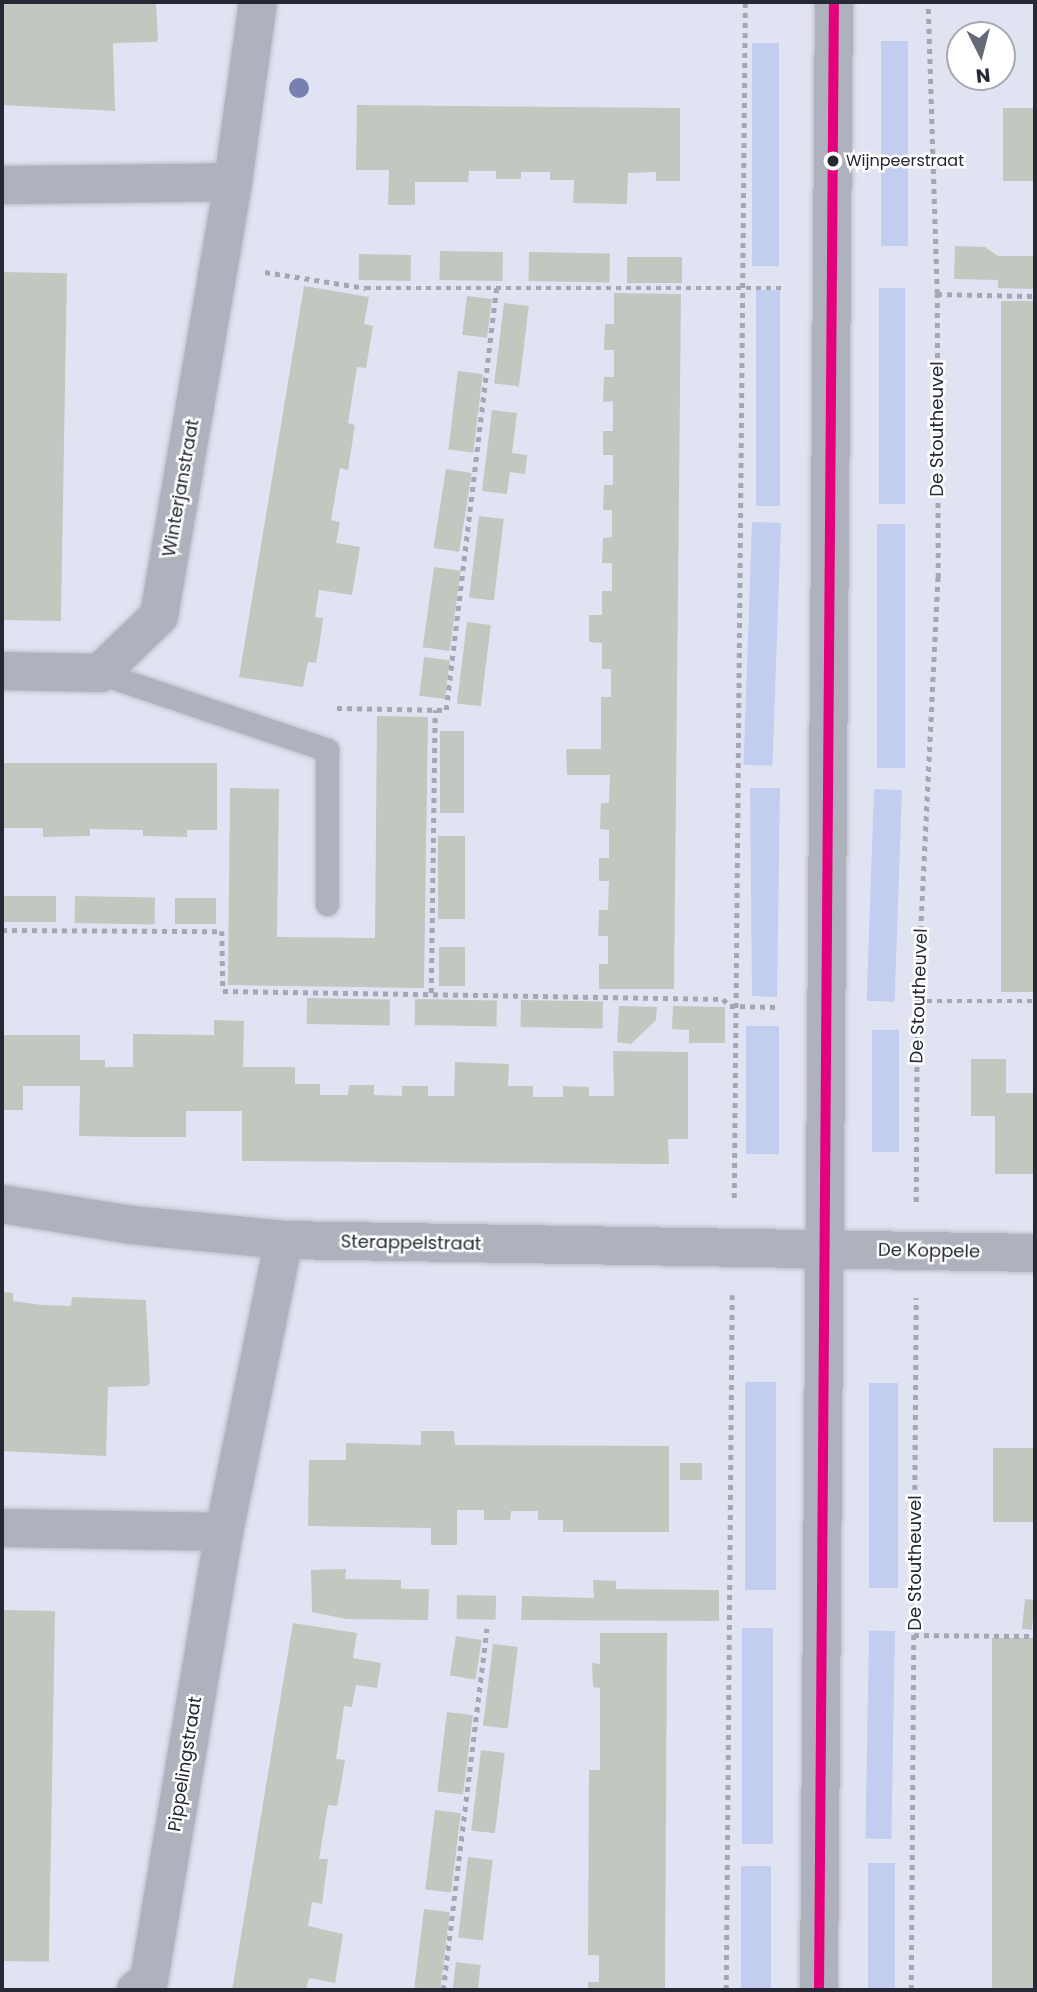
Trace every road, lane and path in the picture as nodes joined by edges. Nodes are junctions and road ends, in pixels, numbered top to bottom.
1 (258, 2) edge
2 (745, 2) edge
3 (834, 2) edge
4 (928, 2) edge
5 (233, 182) junction
6 (2, 185) edge
7 (219, 265) junction
8 (830, 287) junction
9 (496, 288) junction
10 (744, 288) junction
11 (937, 295) junction
12 (1035, 296) edge
13 (2, 671) edge
14 (100, 673) junction
15 (435, 709) junction
16 (327, 750) junction
17 (327, 904) dead end
18 (2, 930) edge
19 (431, 993) junction
20 (917, 1001) junction
21 (1035, 1001) edge
22 (737, 1006) junction
23 (825, 1008) junction
24 (2, 1204) edge
25 (284, 1240) junction
26 (733, 1248) junction
27 (823, 1250) junction
28 (915, 1251) junction
29 (1035, 1253) edge
30 (2, 1528) edge
31 (224, 1532) junction
32 (487, 1629) dead end
33 (914, 1635) junction
34 (1035, 1636) edge
35 (136, 1990) edge
36 (443, 1990) edge
37 (726, 1990) edge
38 (819, 1990) edge
39 (911, 1990) edge

1 - 5 street, Winterjanstraat
2 - 10 path
3 - 8 street
4 - 11 path, De Stoutheuvel
5 - 6 street
5 - 7 street, Winterjanstraat
7 - 9 path
7 - 14 street, Winterjanstraat
8 - 10 path
8 - 23 street
9 - 10 path
9 - 15 path
10 - 22 path
11 - 12 path
11 - 20 path, De Stoutheuvel
13 - 14 street
14 - 16 lane
15 - 16 path
15 - 19 path
16 - 17 lane
18 - 19 path
19 - 22 path
20 - 21 path
20 - 28 path, De Stoutheuvel
22 - 23 path
22 - 26 path
23 - 27 street
24 - 25 street, Sterappelstraat
25 - 26 street, Sterappelstraat
25 - 31 street, Pippelingstraat
26 - 27 street, Sterappelstraat
26 - 37 path
27 - 28 street, De Koppele
27 - 38 street
28 - 29 street, De Koppele
28 - 33 path, De Stoutheuvel
30 - 31 street
31 - 35 street, Pippelingstraat
32 - 36 path
33 - 34 path
33 - 39 path, De Stoutheuvel

